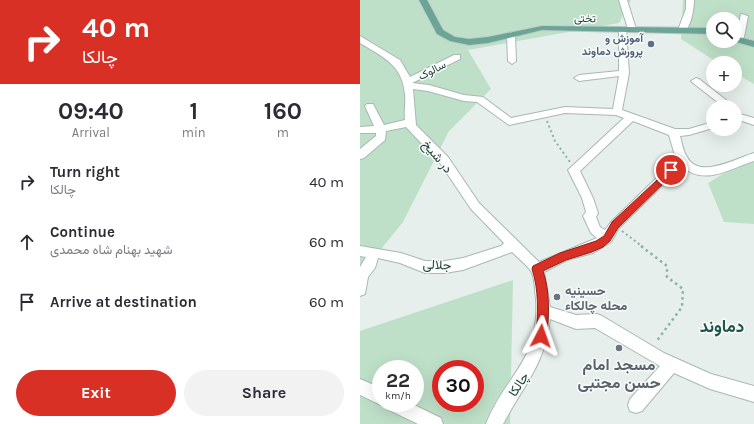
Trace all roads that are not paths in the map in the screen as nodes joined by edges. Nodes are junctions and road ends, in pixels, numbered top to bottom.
1 (423, 0) edge
2 (429, 0) edge
3 (624, 0) edge
4 (690, 0) edge
5 (744, 16) dead end
6 (742, 22) edge
7 (627, 29) junction
8 (682, 30) junction
9 (706, 31) edge
10 (706, 34) edge
11 (511, 35) junction
12 (742, 38) edge
13 (360, 39) edge
14 (742, 39) edge
15 (488, 40) junction
16 (754, 40) edge
17 (754, 44) edge
18 (457, 57) dead end
19 (512, 61) dead end
20 (624, 73) junction
21 (580, 78) dead end
22 (696, 81) dead end
23 (407, 84) junction
24 (721, 100) edge
25 (370, 106) dead end
26 (617, 112) junction
27 (631, 117) junction
28 (742, 117) edge
29 (411, 122) junction
30 (754, 122) edge
31 (706, 127) edge
32 (381, 129) junction
33 (360, 130) edge
34 (674, 133) junction
35 (360, 155) edge
36 (754, 157) edge
37 (682, 160) junction
38 (607, 238) junction
39 (512, 243) junction
40 (360, 251) edge
41 (374, 252) junction
42 (537, 269) junction
43 (360, 290) edge
44 (544, 311) junction
45 (672, 364) junction
46 (360, 387) edge
47 (372, 391) edge
48 (754, 394) edge
49 (636, 405) dead end
50 (411, 412) edge
51 (435, 424) edge
52 (494, 424) edge

1 - 15 main road, تختی
2 - 15 main road, تختی
3 - 7 street
4 - 8 street
5 - 6 street
7 - 8 main road, تختی
7 - 11 main road, تختی
7 - 20 street
8 - 9 main road, تختی
8 - 10 main road, تختی
11 - 15 main road, تختی
11 - 19 street
12 - 16 main road
13 - 23 street
14 - 17 main road
18 - 23 street, سالوک
20 - 21 street
20 - 26 street
22 - 24 street
23 - 26 street
23 - 29 street
25 - 32 street
26 - 27 street
27 - 34 street
27 - 38 street
28 - 30 street
29 - 32 street
29 - 39 street, در شیخ
31 - 34 street
32 - 33 street
32 - 35 street
34 - 37 street
36 - 37 street
37 - 38 street
38 - 42 street
39 - 41 street, جلالی
39 - 42 street, در شیخ
40 - 41 street, جلالی
41 - 43 street
42 - 44 street, چالکا
44 - 45 street
44 - 52 street, چالکا
45 - 48 street
45 - 49 street
46 - 47 street
50 - 51 street

